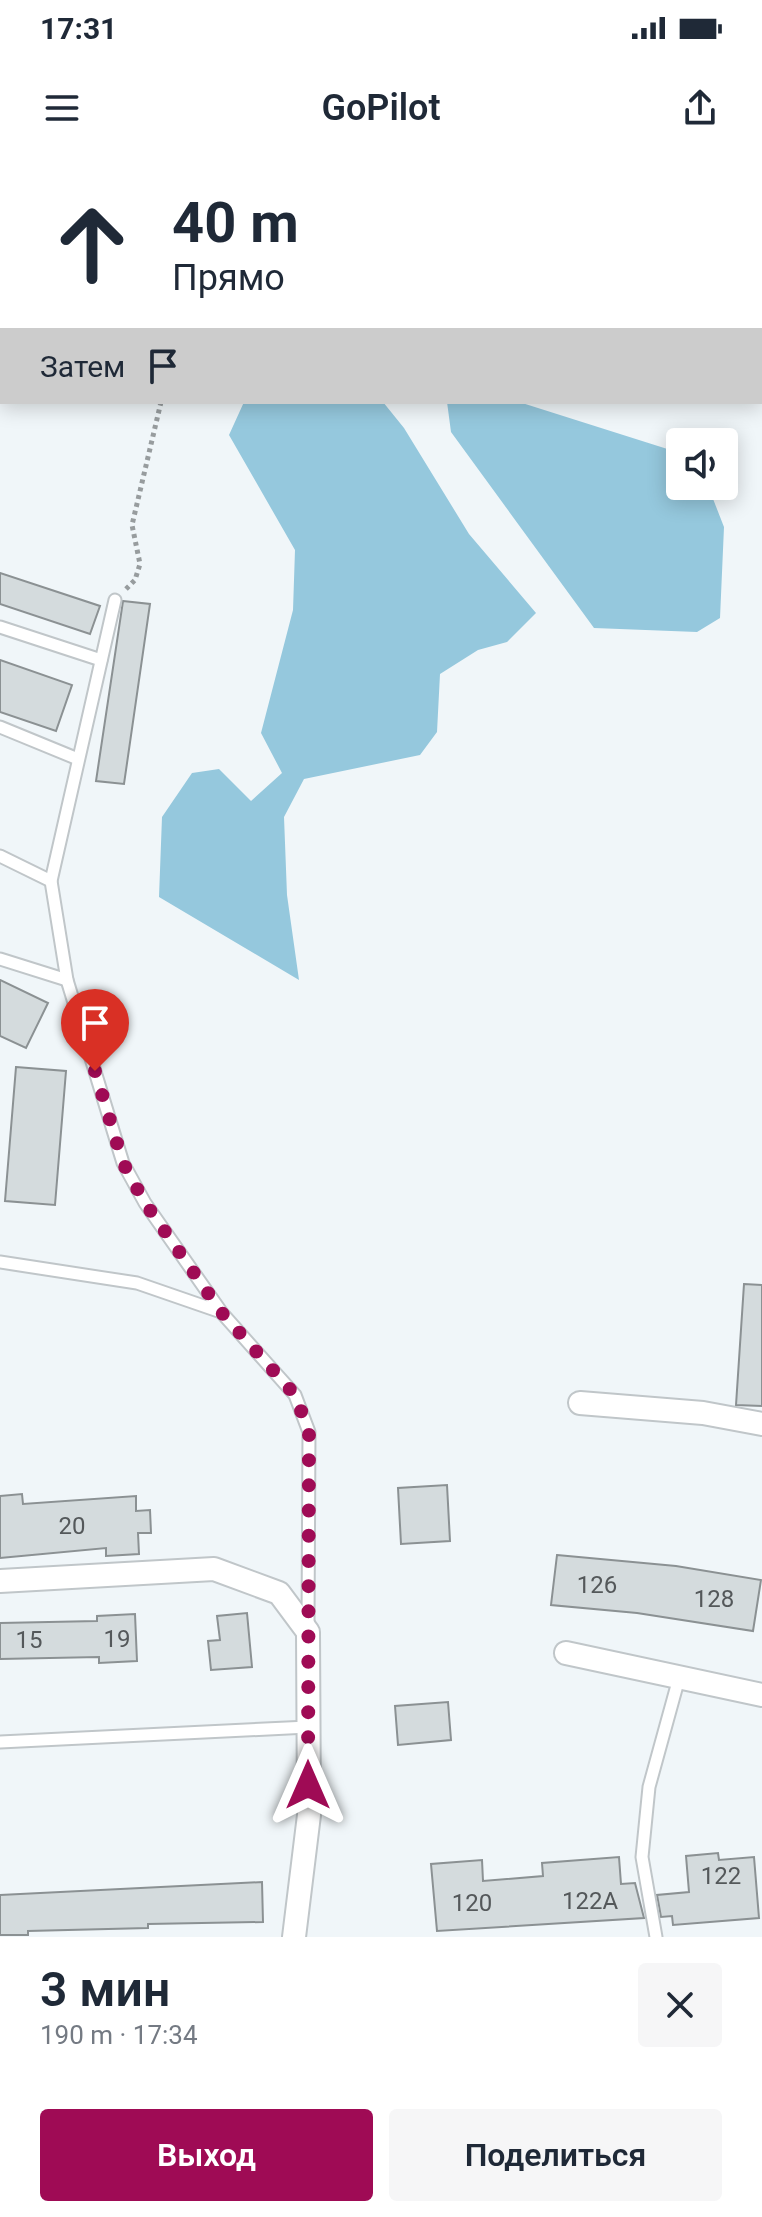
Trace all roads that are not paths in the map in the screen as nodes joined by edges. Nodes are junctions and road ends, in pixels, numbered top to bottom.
1 (115, 600) road end
2 (0, 627) edge
3 (101, 660) junction
4 (0, 727) edge
5 (78, 759) junction
6 (0, 856) edge
7 (51, 881) junction
8 (0, 959) edge
9 (67, 980) junction
10 (0, 1262) edge
11 (222, 1313) junction
12 (580, 1403) dead end
13 (762, 1424) edge
14 (0, 1581) edge
15 (308, 1632) junction
16 (566, 1653) dead end
17 (679, 1678) junction
18 (762, 1695) edge
19 (308, 1727) junction
20 (0, 1742) edge
21 (294, 1937) edge
22 (656, 1937) edge

1 - 3 lane
2 - 3 lane
3 - 5 lane
4 - 5 lane
5 - 7 lane
6 - 7 lane
7 - 9 lane
8 - 9 lane
9 - 11 lane
10 - 11 lane
11 - 15 lane
12 - 13 street
14 - 15 street
15 - 19 street
16 - 17 street
17 - 18 street
17 - 22 lane
19 - 20 lane
19 - 21 street

